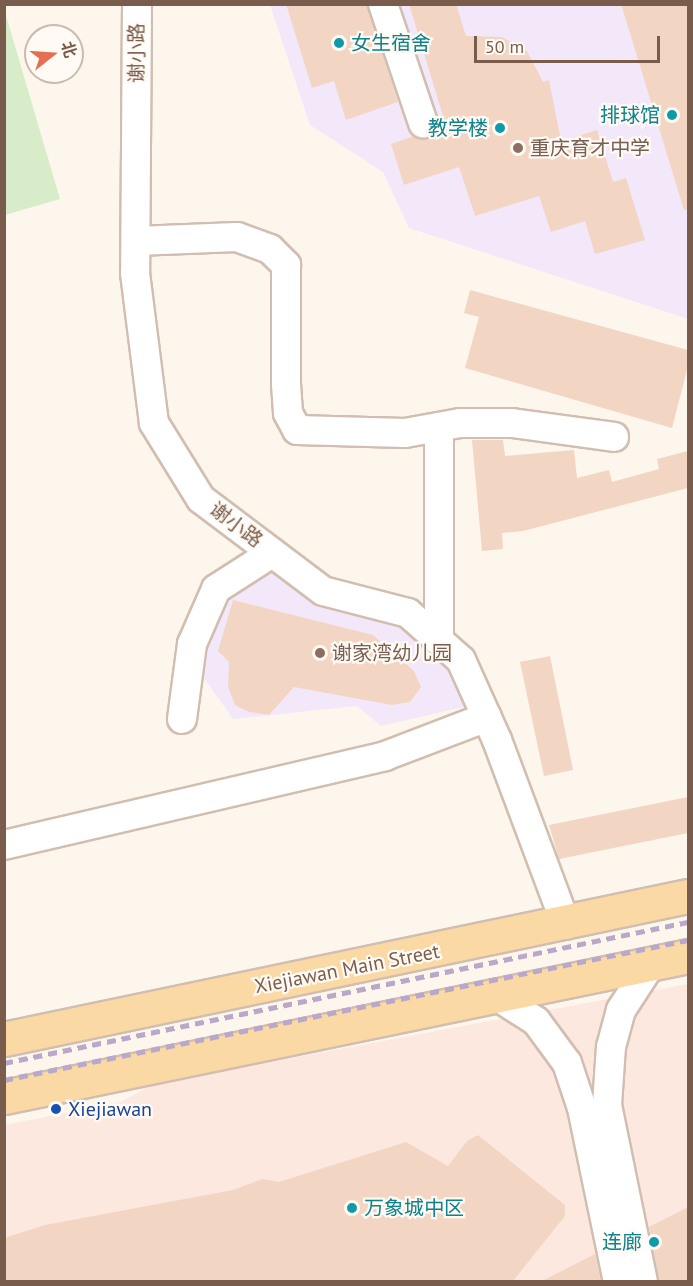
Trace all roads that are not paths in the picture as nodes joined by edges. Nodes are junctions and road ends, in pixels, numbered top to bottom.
1 (137, 4) edge
2 (383, 4) edge
3 (423, 123) dead end
4 (136, 241) junction
5 (439, 427) junction
6 (614, 437) dead end
7 (272, 553) junction
8 (439, 641) junction
9 (487, 717) junction
10 (182, 719) dead end
11 (4, 844) edge
12 (688, 896) edge
13 (566, 925) junction
14 (688, 956) edge
15 (651, 964) junction
16 (498, 997) junction
17 (4, 1039) edge
18 (4, 1097) edge
19 (618, 1281) edge
20 (643, 1281) edge

1 - 4 street, 谢小路
2 - 3 street
4 - 5 street
4 - 7 street, 谢小路
5 - 6 street
5 - 8 street
7 - 8 street, 谢小路
7 - 10 street
8 - 9 street, 谢小路
9 - 11 street
9 - 13 street, 谢小路
12 - 13 main road, Xiejiawan Main Street
13 - 17 main road, Xiejiawan Main Street
14 - 15 main road
15 - 16 main road
15 - 20 street
16 - 18 main road
16 - 19 street

